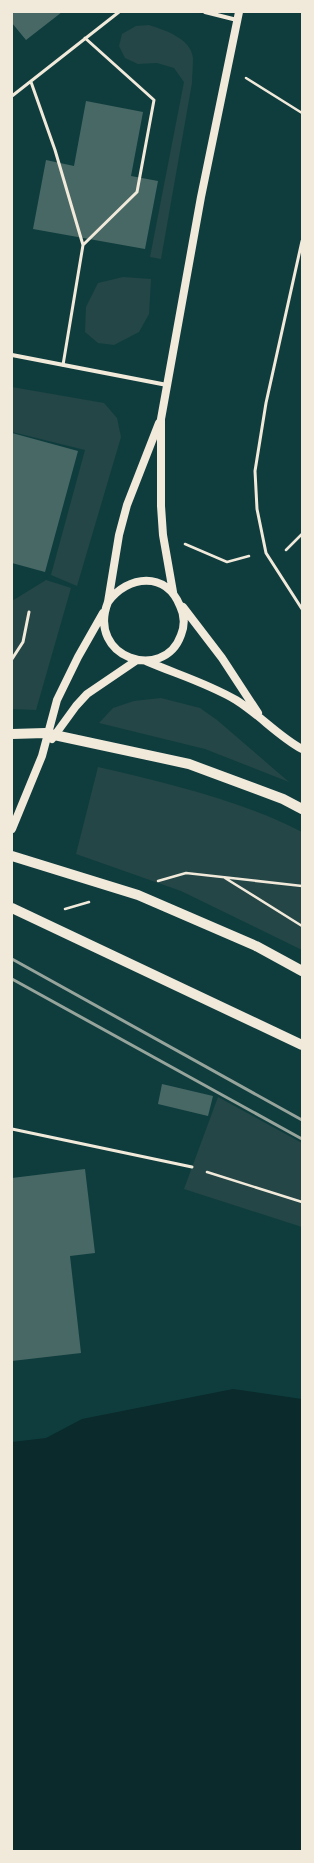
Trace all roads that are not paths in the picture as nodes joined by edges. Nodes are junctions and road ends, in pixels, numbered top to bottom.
1 (119, 12) edge
2 (205, 12) edge
3 (238, 16) edge
4 (85, 38) junction
5 (31, 82) junction
6 (12, 96) edge
7 (302, 241) edge
8 (83, 245) junction
9 (12, 355) edge
10 (63, 365) junction
11 (167, 386) junction
12 (161, 419) junction
13 (173, 592) junction
14 (178, 600) junction
15 (108, 602) junction
16 (302, 609) edge
17 (104, 611) junction
18 (29, 612) dead end
19 (12, 660) edge
20 (141, 660) junction
21 (260, 717) junction
22 (12, 734) edge
23 (302, 749) edge
24 (42, 756) junction
25 (302, 808) edge
26 (12, 829) edge
27 (12, 856) edge
28 (12, 908) edge
29 (302, 970) edge
30 (302, 1045) edge
31 (12, 1129) edge
32 (192, 1167) road end

1 - 4 lane
2 - 3 street
3 - 11 main road
4 - 5 lane
4 - 8 lane
5 - 6 lane
5 - 8 lane
7 - 16 lane
8 - 10 lane
9 - 10 street
10 - 11 street
11 - 12 main road
12 - 13 main road
12 - 15 main road
13 - 14 main road
13 - 15 main road
14 - 20 main road
14 - 21 main road
15 - 17 main road
17 - 20 main road
17 - 24 main road
18 - 19 lane
20 - 21 main road
20 - 24 main road
21 - 23 main road
22 - 25 main road
24 - 26 main road
27 - 29 main road
28 - 30 main road
31 - 32 lane

